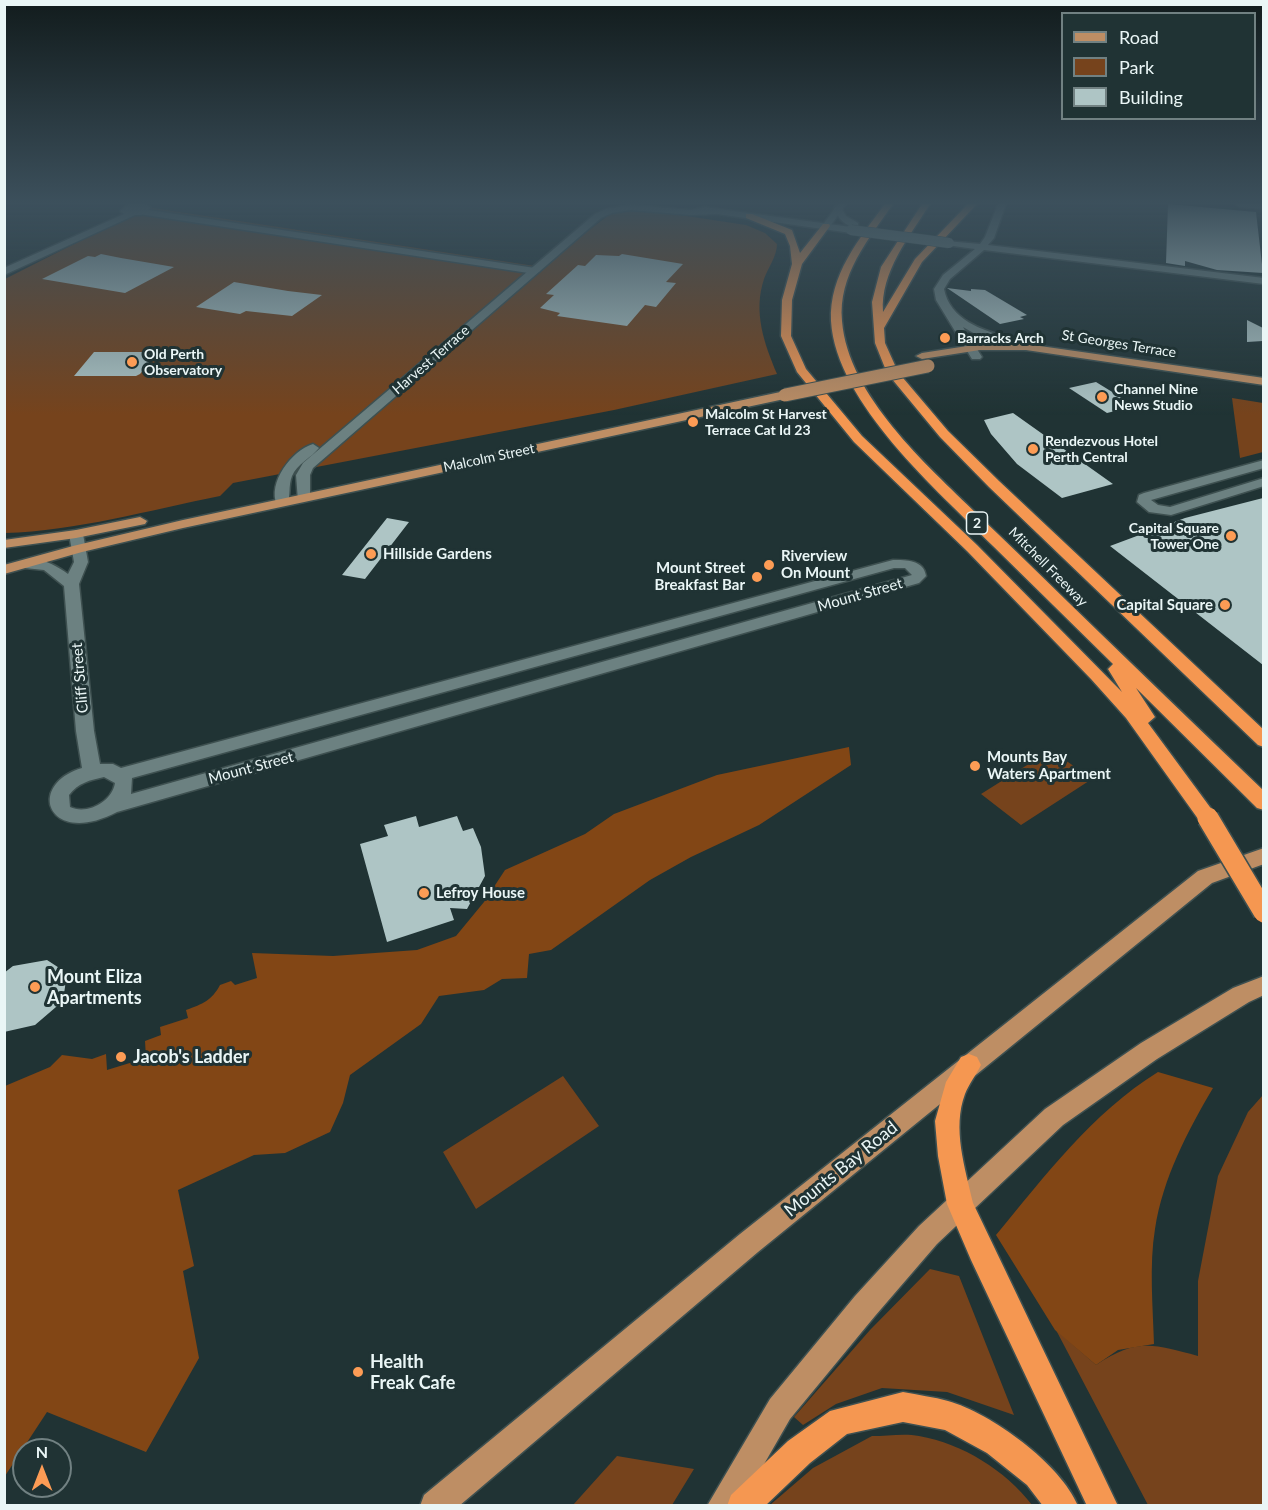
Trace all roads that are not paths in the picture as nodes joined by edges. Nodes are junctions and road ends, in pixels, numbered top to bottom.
1 (525, 274) edge
2 (525, 274) edge
3 (794, 274) edge
4 (845, 274) edge
5 (884, 274) edge
6 (910, 274) edge
7 (950, 274) edge
8 (1211, 274) edge
9 (1263, 281) edge
10 (949, 314) junction
11 (878, 329) junction
12 (1026, 347) junction
13 (973, 352) junction
14 (1263, 382) edge
15 (1263, 392) edge
16 (1263, 464) edge
17 (1263, 482) edge
18 (303, 493) junction
19 (282, 497) junction
20 (77, 541) junction
21 (4, 544) edge
22 (25, 564) junction
23 (4, 570) edge
24 (70, 584) junction
25 (1101, 645) junction
26 (590, 647) junction
27 (603, 668) junction
28 (1219, 692) junction
29 (380, 704) junction
30 (1137, 713) junction
31 (1263, 723) edge
32 (389, 729) junction
33 (1263, 741) edge
34 (92, 771) junction
35 (120, 775) junction
36 (1263, 803) edge
37 (112, 806) junction
38 (1263, 856) edge
39 (1263, 912) edge
40 (1263, 986) edge
41 (969, 1065) junction
42 (960, 1204) junction
43 (435, 1506) edge
44 (722, 1506) edge
45 (742, 1506) edge
46 (1063, 1506) edge
47 (1103, 1506) edge

1 - 18 street, Harvest Terrace
2 - 19 street, Harvest Terrace
3 - 30 highway
4 - 25 highway, Mitchell Freeway / 2
5 - 11 highway, Mitchell Freeway
6 - 11 highway
7 - 10 street
8 - 9 street
10 - 12 street
10 - 13 street
11 - 28 highway, Mitchell Freeway
12 - 13 main road, St Georges Terrace
12 - 14 main road, St Georges Terrace
13 - 15 main road, St Georges Terrace
13 - 18 main road, Malcolm Street, bridge
16 - 17 street
18 - 19 main road, Malcolm Street
19 - 20 main road, Malcolm Street
20 - 21 main road, Malcolm Street
20 - 22 main road, Malcolm Street
20 - 24 street, Cliff Street
22 - 23 main road, Malcolm Street
22 - 24 street
24 - 34 street, Cliff Street
25 - 30 highway
25 - 36 highway, Mitchell Freeway / 2
26 - 27 street
26 - 27 street, Mount Street
26 - 29 street, Mount Street
27 - 32 street, Mount Street
28 - 31 highway
28 - 33 highway, Mitchell Freeway
29 - 32 street
29 - 35 street, Mount Street
30 - 39 highway, bridge
32 - 37 street, Mount Street
34 - 35 street
34 - 37 street
35 - 37 street
38 - 41 main road, Mounts Bay Road
40 - 42 main road
41 - 42 highway
41 - 43 main road, Mounts Bay Road
42 - 44 main road
42 - 47 highway
45 - 46 highway

